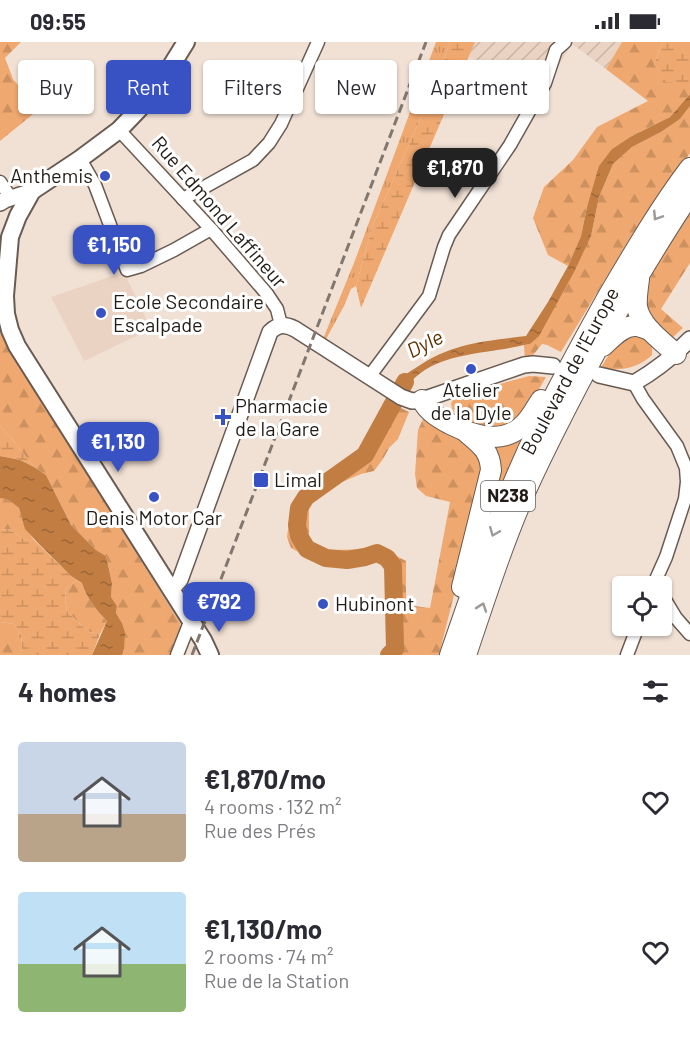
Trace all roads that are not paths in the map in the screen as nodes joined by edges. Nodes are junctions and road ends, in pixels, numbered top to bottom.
1 (186, 42) edge
2 (318, 42) edge
3 (565, 42) edge
4 (119, 130) junction
5 (80, 159) junction
6 (690, 168) edge
7 (0, 182) edge
8 (32, 191) junction
9 (690, 194) edge
10 (183, 199) junction
11 (5, 200) edge
12 (211, 230) junction
13 (5, 236) edge
14 (639, 273) junction
15 (281, 325) junction
16 (650, 330) junction
17 (690, 339) edge
18 (676, 354) junction
19 (592, 356) junction
20 (557, 374) junction
21 (598, 375) dead end
22 (369, 377) junction
23 (634, 383) junction
24 (422, 400) junction
25 (466, 432) junction
26 (657, 576) edge
27 (171, 590) junction
28 (672, 611) edge
29 (465, 613) junction
30 (192, 622) junction
31 (690, 634) edge
32 (634, 636) edge
33 (177, 655) edge
34 (210, 655) edge
35 (450, 655) edge
36 (466, 655) edge
37 (627, 655) edge

1 - 4 main road
2 - 10 street
3 - 22 street
4 - 5 main road
4 - 10 street, Rue Edmond Laffineur
5 - 8 main road
5 - 12 street
6 -> 20 highway, Boulevard de l'Europe / N238
7 - 11 street
8 - 11 street
8 - 13 main road
9 - 14 highway, Boulevard de l'Europe / N238
10 - 12 street, Rue Edmond Laffineur
12 - 15 street, Rue Edmond Laffineur
13 - 27 main road
14 - 16 highway
14 - 19 highway, Boulevard de l'Europe / N238
15 - 22 street
15 - 27 street
16 - 18 highway
16 - 19 highway
17 - 18 street
18 - 23 street
36 -> 19 highway, Boulevard de l'Europe / N238
20 - 24 street
20 - 25 highway
20 -> 29 highway, Boulevard de l'Europe / N238
21 - 23 street
22 - 24 street
23 - 26 street
24 - 25 highway
25 - 29 highway
27 - 30 main road
28 - 31 street
29 - 35 highway, Boulevard de l'Europe / N238
30 - 33 street
30 - 34 main road
32 - 37 street

